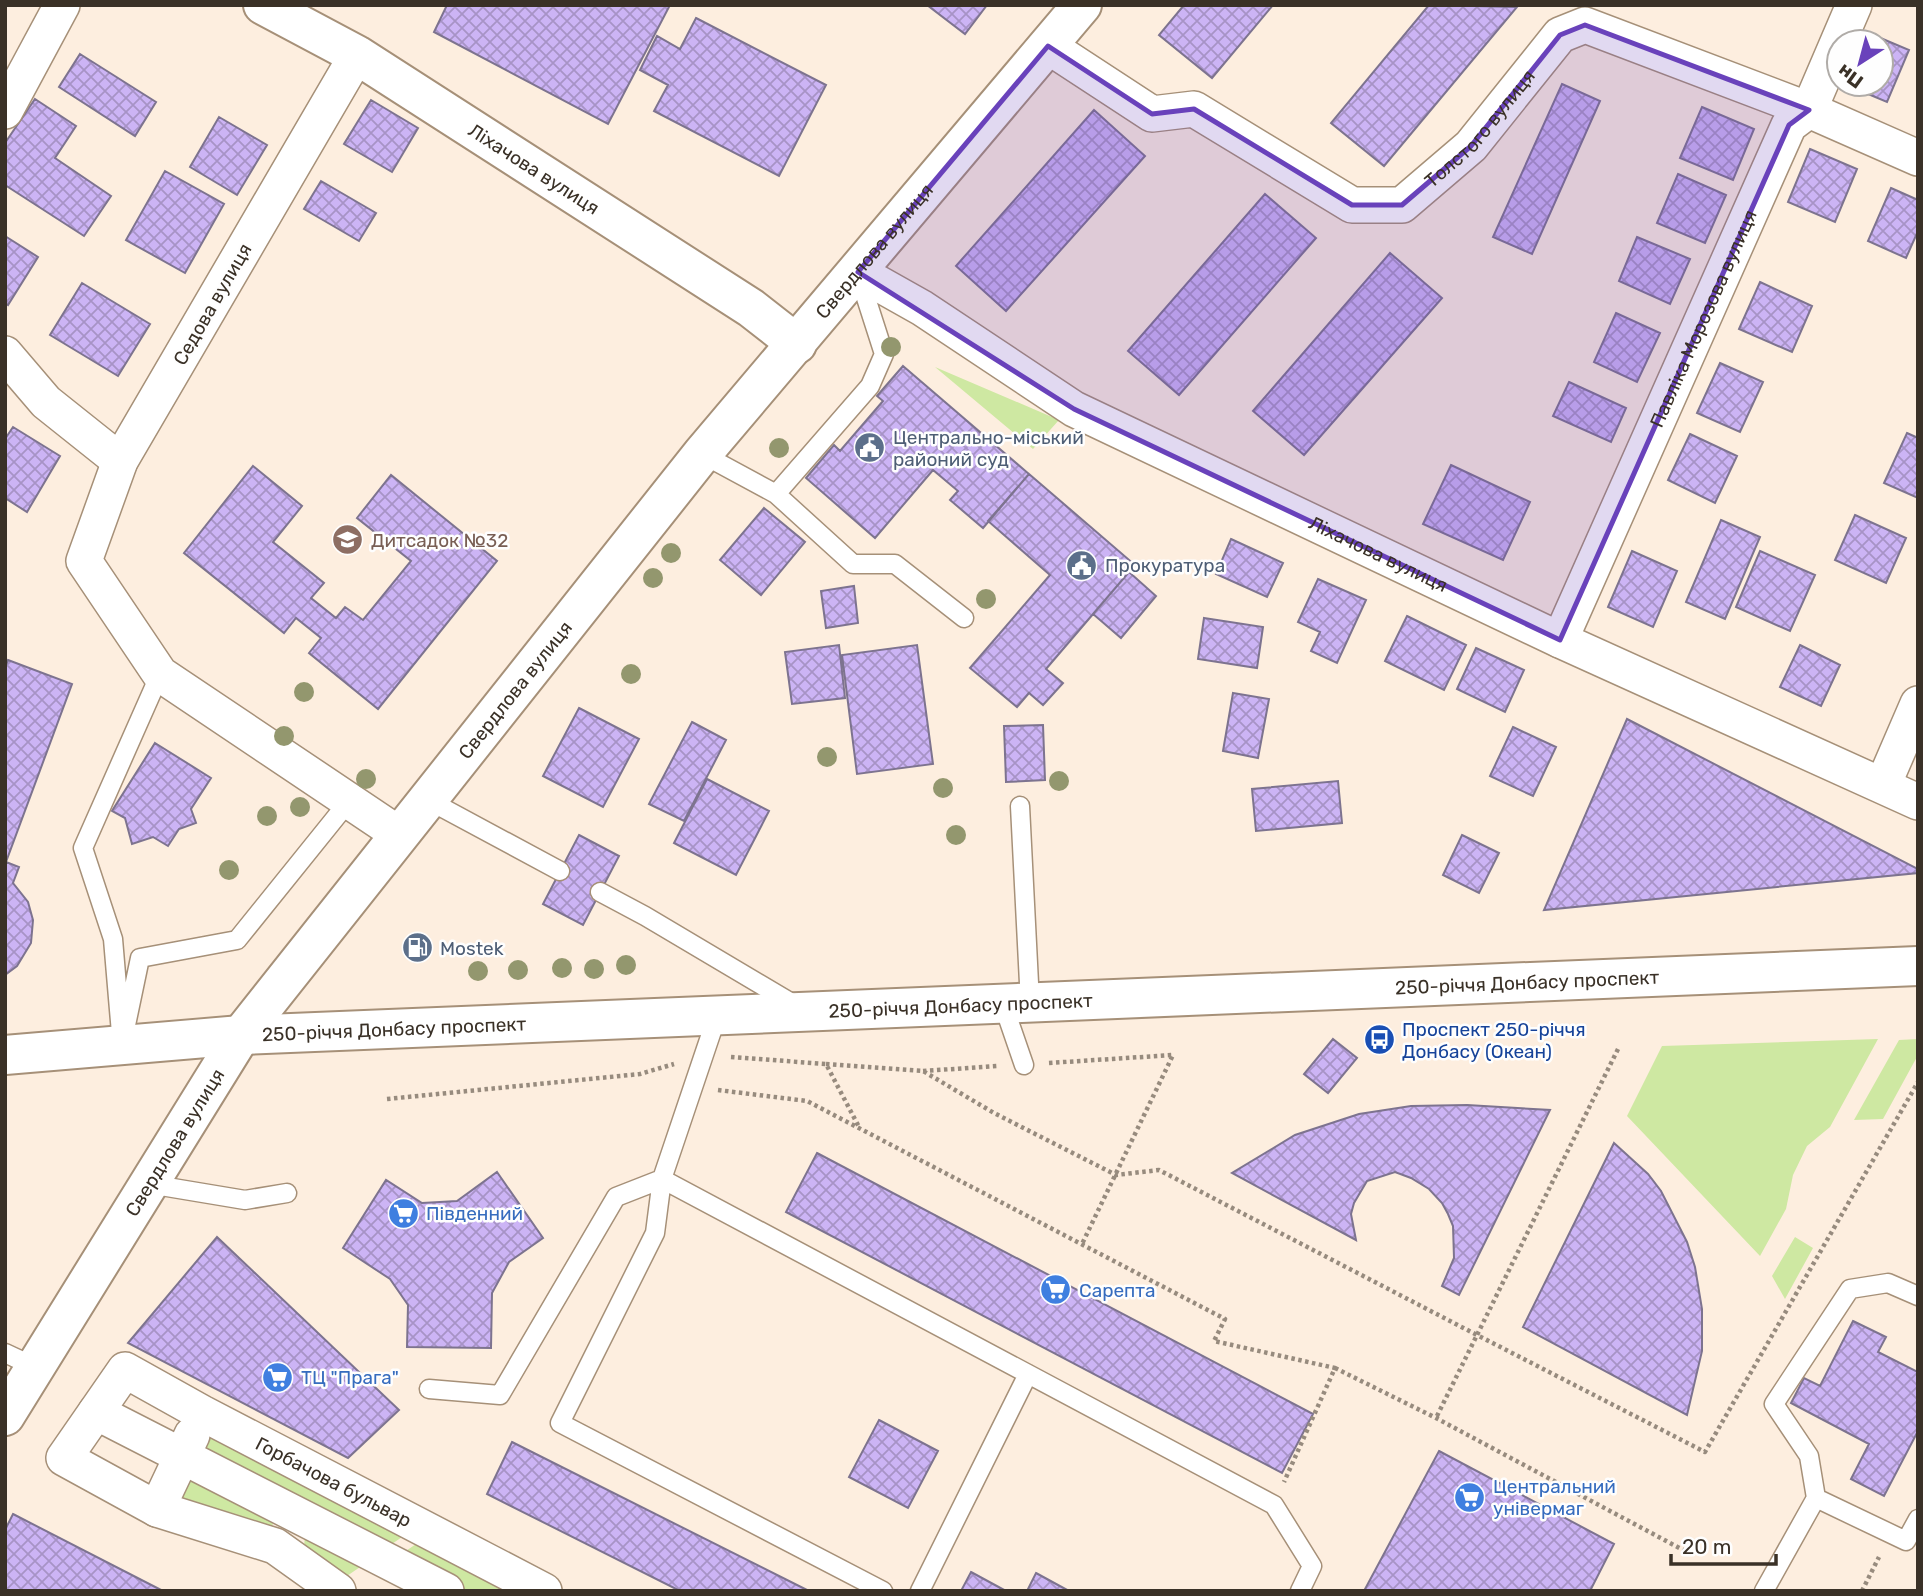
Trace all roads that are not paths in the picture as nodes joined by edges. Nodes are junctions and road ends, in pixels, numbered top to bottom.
1 (62, 5) edge
2 (263, 5) edge
3 (1082, 5) edge
4 (1854, 5) edge
5 (1048, 46) junction
6 (357, 55) junction
7 (1809, 110) junction
8 (5, 111) edge
9 (1918, 158) edge
10 (858, 272) junction
11 (797, 344) junction
12 (5, 355) edge
13 (702, 454) junction
14 (120, 461) junction
15 (776, 494) junction
16 (964, 618) dead end
17 (1560, 640) junction
18 (160, 674) junction
19 (1918, 704) edge
20 (1883, 785) junction
21 (428, 800) junction
22 (349, 801) junction
23 (1918, 802) edge
24 (1020, 806) dead end
25 (400, 835) junction
26 (560, 871) dead end
27 (600, 892) dead end
28 (1918, 966) edge
29 (1016, 1003) junction
30 (807, 1012) junction
31 (718, 1016) junction
32 (241, 1035) junction
33 (122, 1045) junction
34 (5, 1055) edge
35 (1024, 1065) road end
36 (662, 1179) junction
37 (149, 1184) junction
38 (287, 1193) dead end
39 (1918, 1296) edge
40 (20, 1360) edge
41 (1028, 1374) junction
42 (429, 1389) dead end
43 (96, 1412) junction
44 (202, 1413) junction
45 (5, 1416) edge
46 (182, 1455) junction
47 (1816, 1499) junction
48 (157, 1509) junction
49 (1918, 1519) edge
50 (426, 1530) junction
51 (383, 1558) junction
52 (337, 1590) edge
53 (446, 1591) edge
54 (544, 1591) edge
55 (883, 1591) edge
56 (920, 1591) edge
57 (1300, 1591) edge
58 (1764, 1591) edge

1 - 8 street
2 - 6 street, Ліхачова вулиця
3 - 5 street, Свердлова вулиця
4 - 7 street, Павліка Морозова вулиця
5 - 7 street, Толстого вулиця
5 - 10 street, Свердлова вулиця
6 - 11 street, Ліхачова вулиця
6 - 14 street, Седова вулиця
7 - 9 street, Толстого вулиця
7 - 17 street, Павліка Морозова вулиця
10 - 11 street, Свердлова вулиця
10 - 15 lane
10 - 17 street, Ліхачова вулиця
11 - 13 street, Свердлова вулиця
12 - 14 street
13 - 15 lane
13 - 21 street, Свердлова вулиця
14 - 18 street, Седова вулиця
15 - 16 lane
17 - 20 street, Ліхачова вулиця
18 - 22 street
18 - 33 lane
19 - 20 street
20 - 23 street, Ліхачова вулиця
21 - 25 street, Свердлова вулиця
21 - 26 lane
22 - 25 street
22 - 33 lane
24 - 29 lane
25 - 32 street, Свердлова вулиця
27 - 30 lane
28 - 29 street, 250-річчя Донбасу проспект
29 - 30 street, 250-річчя Донбасу проспект
29 - 35 lane
30 - 31 street, 250-річчя Донбасу проспект
31 - 32 street, 250-річчя Донбасу проспект
31 - 36 lane
32 - 33 street, 250-річчя Донбасу проспект
32 - 37 street, Свердлова вулиця
33 - 34 street, 250-річчя Донбасу проспект
36 - 41 lane
36 - 42 lane
36 - 55 lane
37 - 38 lane
37 - 40 street, Свердлова вулиця
39 - 47 lane
40 - 45 street, Свердлова вулиця
41 - 56 lane
41 - 57 lane
43 - 44 street, Горбачова бульвар
43 - 46 street
43 - 48 street
44 - 46 street
44 - 50 street, Горбачова бульвар
46 - 48 street
46 - 51 street
47 - 49 lane
47 - 58 lane
48 - 52 street
50 - 51 street
50 - 54 street, Горбачова бульвар
51 - 52 street
51 - 53 street

